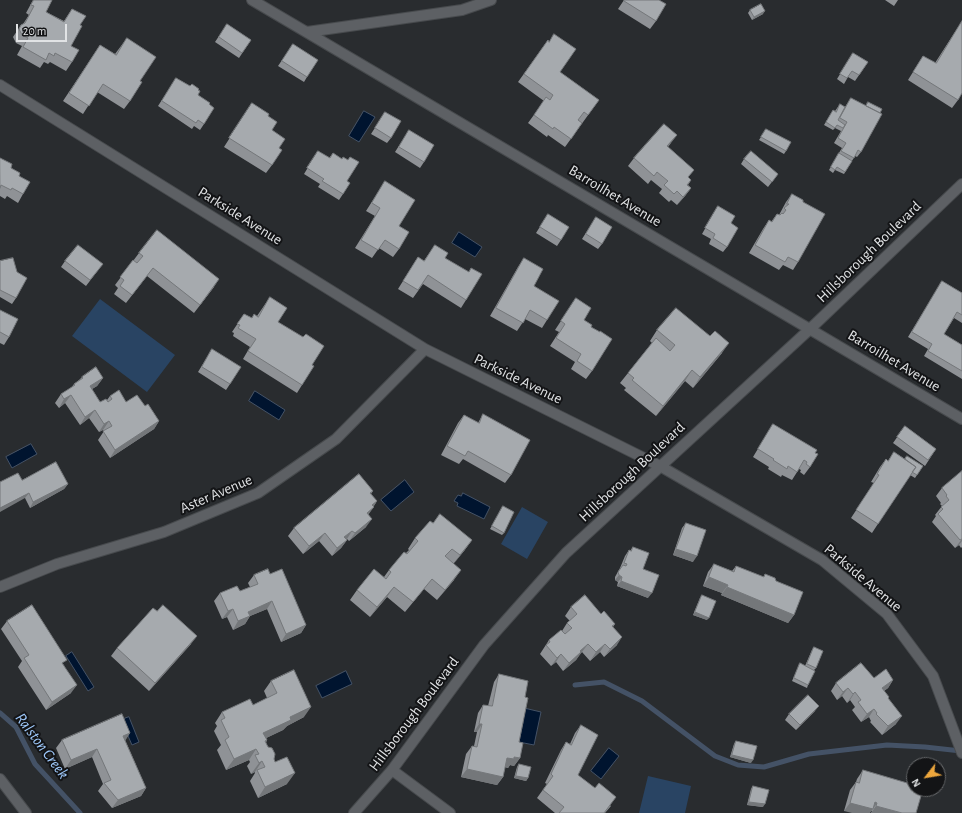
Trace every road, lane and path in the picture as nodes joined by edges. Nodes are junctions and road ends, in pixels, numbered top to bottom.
1 (252, 0) edge
2 (492, 0) edge
3 (307, 32) junction
4 (0, 85) edge
5 (962, 184) edge
6 (810, 329) junction
7 (425, 350) junction
8 (962, 419) edge
9 (660, 466) junction
10 (0, 587) edge
11 (962, 753) edge
12 (392, 770) junction
13 (0, 779) edge
14 (26, 813) edge
15 (354, 813) edge
16 (450, 813) edge

1 - 3 street, Barroilhet Avenue
2 - 3 street
3 - 6 street, Barroilhet Avenue
4 - 7 street, Parkside Avenue
5 - 6 street, Hillsborough Boulevard
6 - 8 street, Barroilhet Avenue
6 - 9 street, Hillsborough Boulevard
7 - 9 street, Parkside Avenue
7 - 10 street, Aster Avenue
9 - 11 street, Parkside Avenue
9 - 12 street, Hillsborough Boulevard
12 - 15 street, Hillsborough Boulevard
12 - 16 street
13 - 14 street

